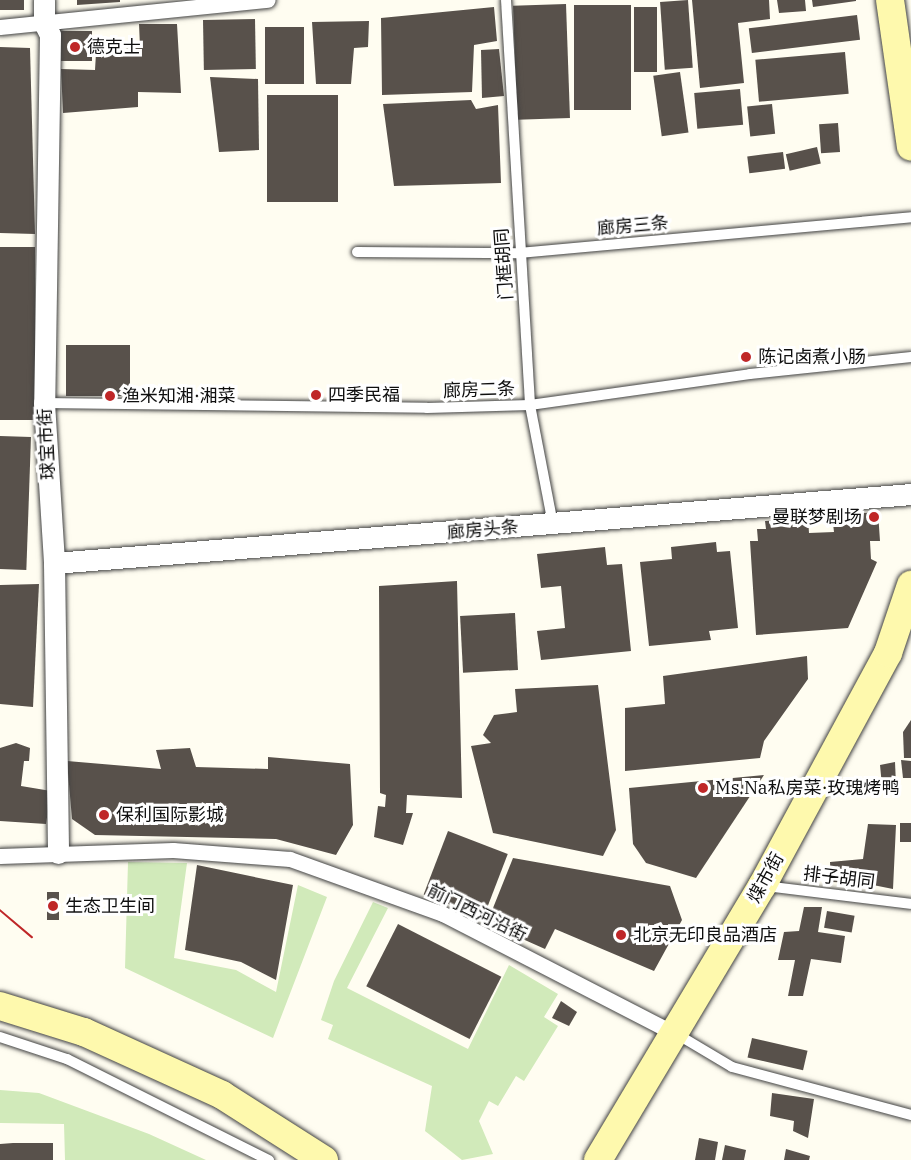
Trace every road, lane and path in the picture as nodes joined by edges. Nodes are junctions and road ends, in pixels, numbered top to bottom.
1 (44, 0) edge
2 (268, 0) edge
3 (506, 0) edge
4 (890, 0) edge
5 (0, 27) edge
6 (47, 29) junction
7 (911, 146) edge
8 (911, 217) edge
9 (357, 252) dead end
10 (519, 253) junction
11 (911, 357) edge
12 (44, 404) junction
13 (530, 405) junction
14 (911, 494) edge
15 (553, 524) junction
16 (54, 563) junction
17 (911, 585) edge
18 (906, 614) edge
19 (58, 853) junction
20 (0, 856) edge
21 (762, 886) junction
22 (911, 904) edge
23 (0, 1006) edge
24 (674, 1033) junction
25 (0, 1037) edge
26 (911, 1115) edge
27 (269, 1160) edge
28 (324, 1160) edge
29 (598, 1160) edge

1 - 6 street, 球宝市街
2 - 6 street
3 - 10 lane, 门框胡同
4 - 7 main road
5 - 6 street
6 - 12 street, 球宝市街
8 - 10 lane, 廊房三条
9 - 10 lane, 廊房三条
10 - 13 lane, 门框胡同
11 - 13 lane, 廊房二条
12 - 13 lane, 廊房二条
12 - 16 street, 球宝市街
13 - 15 lane, 门框胡同
14 - 15 street, 廊房头条
15 - 16 street, 廊房头条
16 - 19 street, 球宝市街
17 - 18 main road, 煤市街
18 - 21 main road, 煤市街
19 - 20 street, 前门西河沿街
19 - 24 street, 前门西河沿街
21 - 22 lane, 排子胡同
21 - 24 main road, 煤市街
23 - 28 main road
24 - 26 lane, 前门西河沿街
24 - 29 main road, 煤市街
25 - 27 lane

